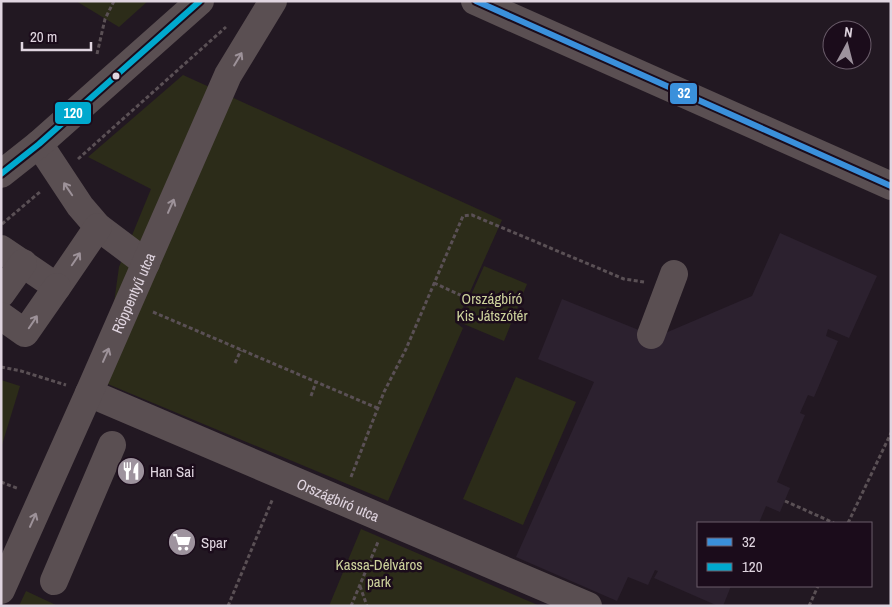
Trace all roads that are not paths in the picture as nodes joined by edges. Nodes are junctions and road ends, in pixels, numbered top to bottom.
1 (200, 1) edge
2 (273, 1) edge
3 (475, 1) edge
4 (39, 144) junction
5 (1, 174) edge
6 (891, 186) edge
7 (98, 226) junction
8 (12, 256) edge
9 (146, 263) junction
10 (672, 280) road end
11 (57, 287) junction
12 (1, 294) edge
13 (1, 316) edge
14 (651, 335) dead end
15 (89, 393) junction
16 (112, 445) dead end
17 (54, 581) dead end
18 (1, 590) edge
19 (588, 606) edge

1 - 4 street
9 -> 2 street, Röppentyű utca
3 - 6 street
4 - 5 street
7 -> 4 street
7 - 9 street
11 -> 7 street
8 - 11 street
8 - 12 street
15 -> 9 street, Röppentyű utca
10 - 14 street
13 -> 11 street
18 -> 15 street, Röppentyű utca
15 - 19 street, Országbíró utca
16 - 17 street

